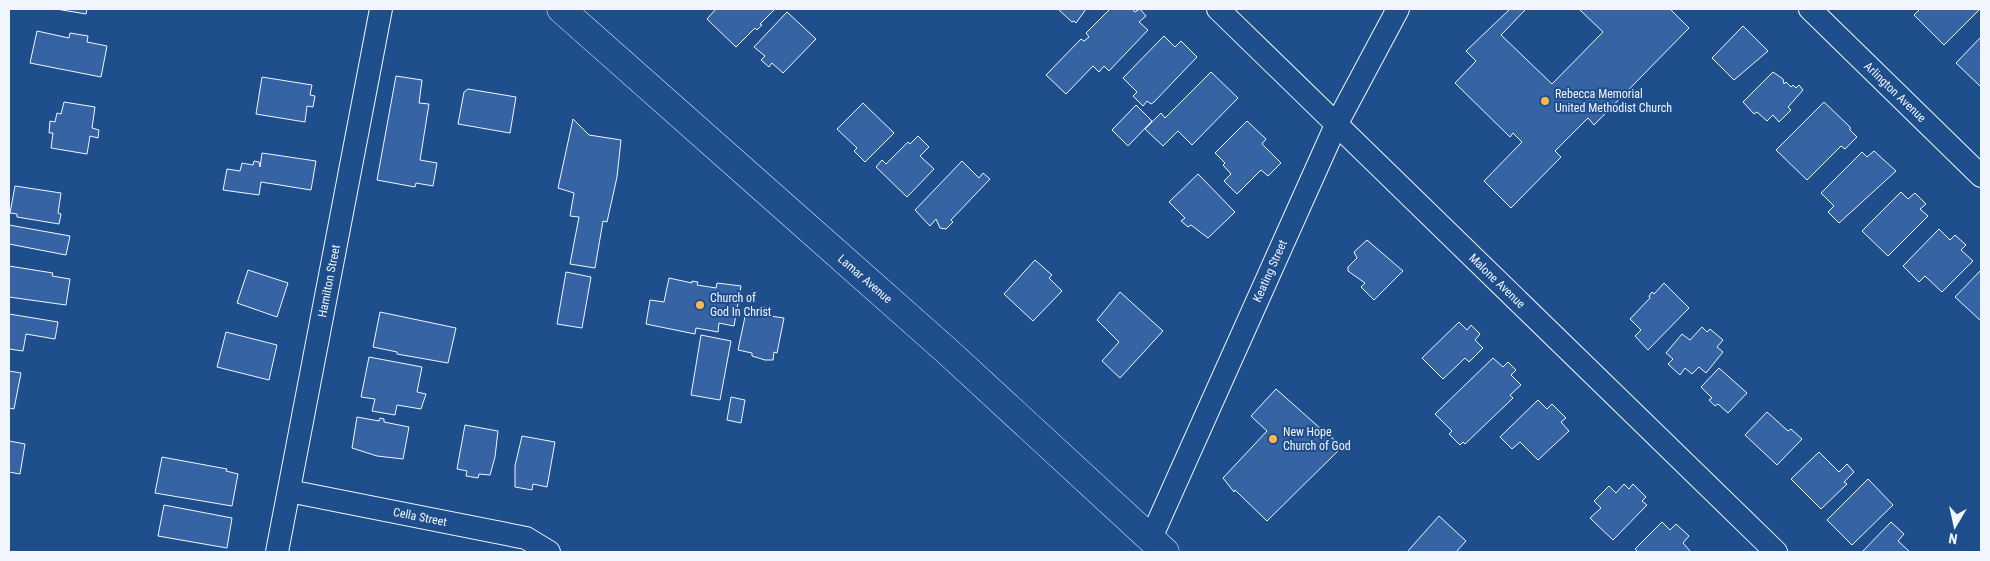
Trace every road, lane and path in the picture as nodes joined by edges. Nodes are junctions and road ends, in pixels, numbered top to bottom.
1 (381, 9) edge
2 (561, 9) edge
3 (1218, 9) edge
4 (1398, 9) edge
5 (1810, 9) edge
6 (1336, 125) junction
7 (1981, 176) edge
8 (289, 491) junction
9 (1158, 545) edge
10 (277, 552) edge
11 (549, 552) edge
12 (1776, 552) edge

1 - 8 street, Hamilton Street
2 - 9 main road, Lamar Avenue
3 - 6 street, Malone Avenue
4 - 6 street, Keating Street
5 - 7 street, Arlington Avenue
6 - 9 street, Keating Street
6 - 12 street, Malone Avenue
8 - 10 street, Hamilton Street
8 - 11 street, Cella Street

